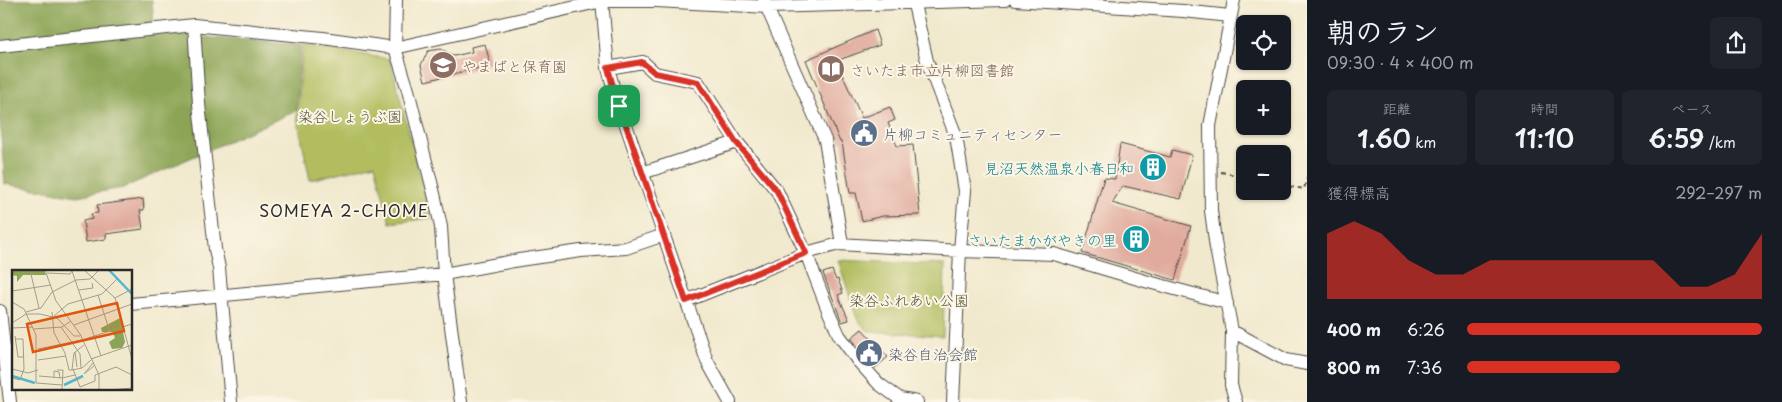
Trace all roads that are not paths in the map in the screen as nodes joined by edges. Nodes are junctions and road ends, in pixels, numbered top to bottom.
1 (396, 0) edge
2 (602, 0) edge
3 (1005, 0) edge
4 (1015, 0) edge
5 (1234, 0) edge
6 (948, 1) edge
7 (914, 2) edge
8 (1068, 2) edge
9 (827, 3) edge
10 (765, 4) edge
11 (1230, 16) junction
12 (194, 25) junction
13 (0, 46) edge
14 (395, 48) junction
15 (608, 68) junction
16 (736, 142) junction
17 (642, 174) junction
18 (664, 235) junction
19 (842, 244) junction
20 (960, 251) junction
21 (806, 253) junction
22 (444, 274) junction
23 (221, 294) junction
24 (686, 301) junction
25 (1227, 302) junction
26 (132, 304) edge
27 (0, 311) edge
28 (0, 318) edge
29 (1232, 332) junction
30 (1307, 364) edge
31 (900, 401) edge
32 (10, 402) edge
33 (231, 402) edge
34 (462, 402) edge
35 (730, 402) edge
36 (917, 402) edge
37 (953, 402) edge
38 (1236, 402) edge

1 - 14 street
2 - 10 street
2 - 14 street
2 - 15 street
3 - 6 street
4 - 8 street
5 - 11 street
6 - 7 street
7 - 9 street
7 - 20 street
8 - 11 street
9 - 10 street
10 - 19 street
11 - 25 street
12 - 13 street
12 - 14 street
12 - 23 street
14 - 22 street
15 - 16 street
15 - 17 street
16 - 17 street
16 - 21 street
17 - 18 street
18 - 22 street
18 - 24 street
19 - 20 street
19 - 21 street
20 - 25 street
20 - 37 street
21 - 24 street
21 - 31 street
22 - 23 street
22 - 34 street
23 - 26 street
23 - 33 street
24 - 35 street
25 - 29 street
27 - 28 street
28 - 32 street
29 - 30 street
29 - 38 street
31 - 36 street

